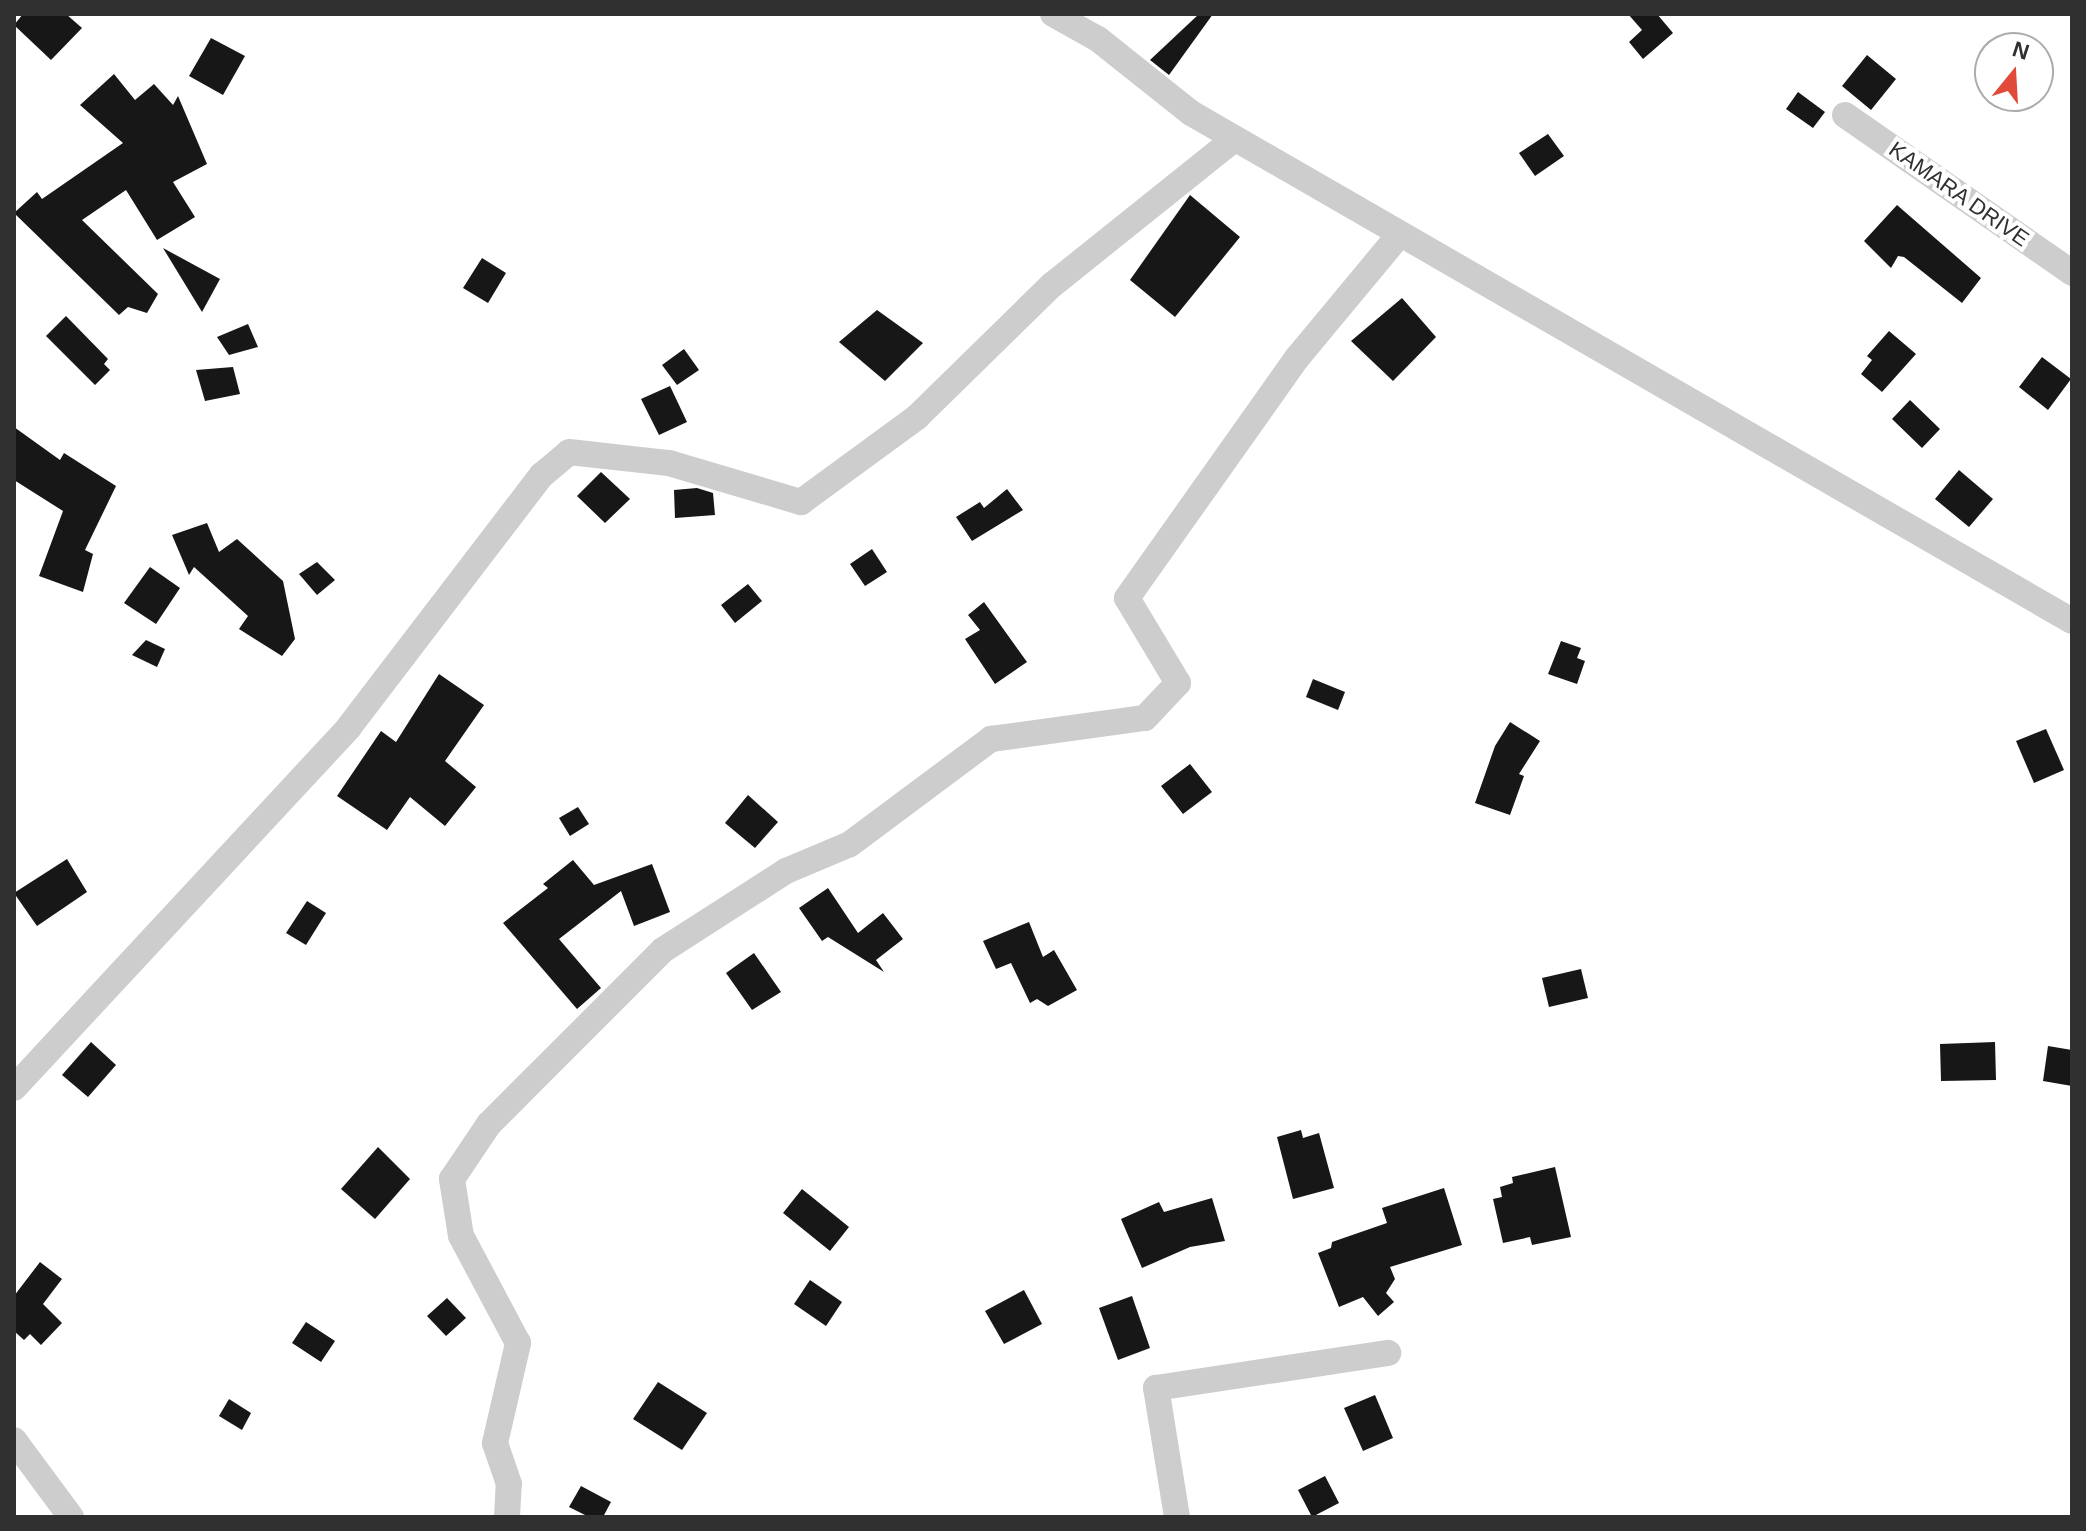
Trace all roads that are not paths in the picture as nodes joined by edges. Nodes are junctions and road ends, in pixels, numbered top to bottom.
1 (1053, 14) edge
2 (1845, 115) dead end
3 (1234, 139) junction
4 (1399, 235) junction
5 (2072, 273) edge
6 (2072, 621) edge
7 (14, 1088) edge
8 (1388, 1353) dead end
9 (14, 1440) edge
10 (71, 1517) edge
11 (507, 1517) edge
12 (1177, 1517) edge

1 - 3 street
2 - 5 street, KAMARA DRIVE
3 - 4 street
3 - 7 street
4 - 6 street
4 - 11 street
8 - 12 street
9 - 10 street

